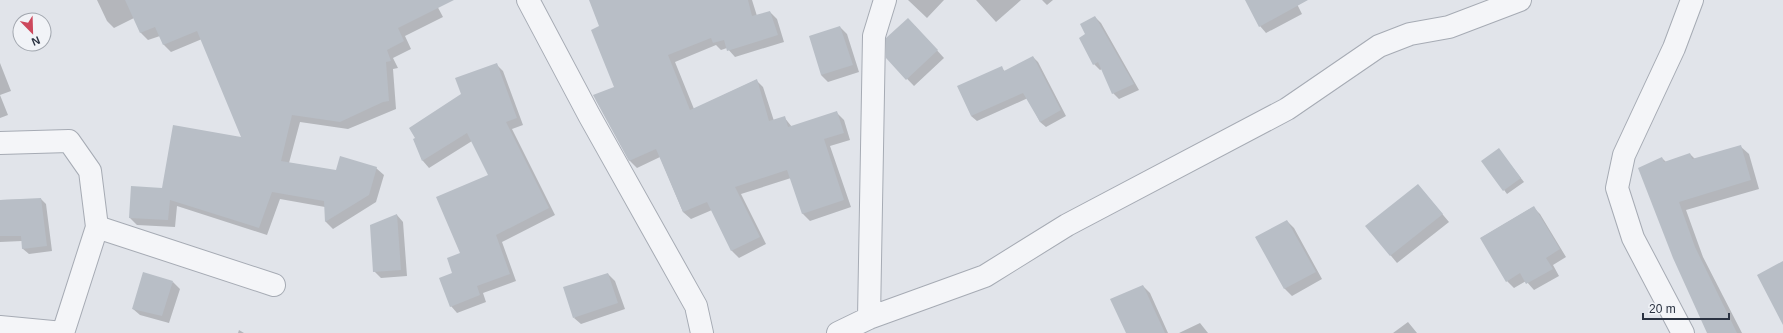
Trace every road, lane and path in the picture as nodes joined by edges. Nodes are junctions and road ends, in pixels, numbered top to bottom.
1 (528, 0) edge
2 (885, 0) edge
3 (1520, 0) edge
4 (1692, 0) edge
5 (0, 143) edge
6 (97, 227) junction
7 (274, 285) dead end
8 (869, 318) junction
9 (0, 327) edge
10 (63, 333) edge
11 (702, 333) edge
12 (838, 333) edge
13 (1683, 333) edge

1 - 11 street
2 - 8 street
3 - 8 street
4 - 13 street
5 - 6 street
6 - 7 street
6 - 10 street
8 - 12 street
9 - 10 street

